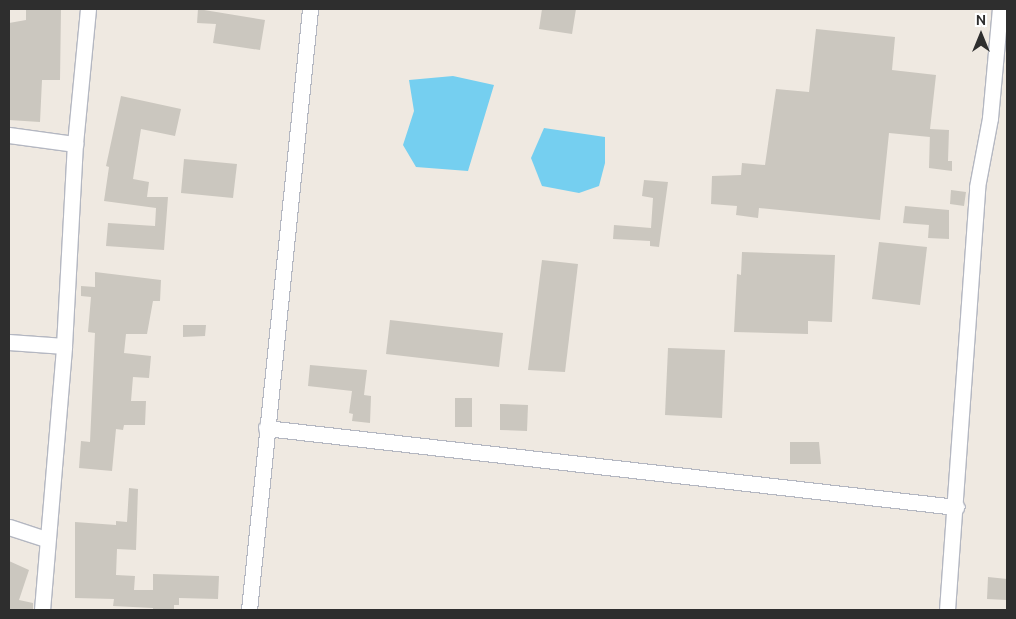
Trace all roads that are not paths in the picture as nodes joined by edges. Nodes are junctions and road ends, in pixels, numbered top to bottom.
1 (88, 9) edge
2 (310, 9) edge
3 (1000, 9) edge
4 (9, 135) edge
5 (75, 144) junction
6 (9, 342) edge
7 (64, 346) junction
8 (266, 428) junction
9 (956, 507) junction
10 (9, 527) edge
11 (46, 539) junction
12 (42, 610) edge
13 (249, 610) edge
14 (947, 610) edge

1 - 5 street
2 - 8 street
3 - 9 street
4 - 5 street
5 - 7 street
6 - 7 street
7 - 11 street
8 - 9 street
8 - 13 street
9 - 14 street
10 - 11 street
11 - 12 street

